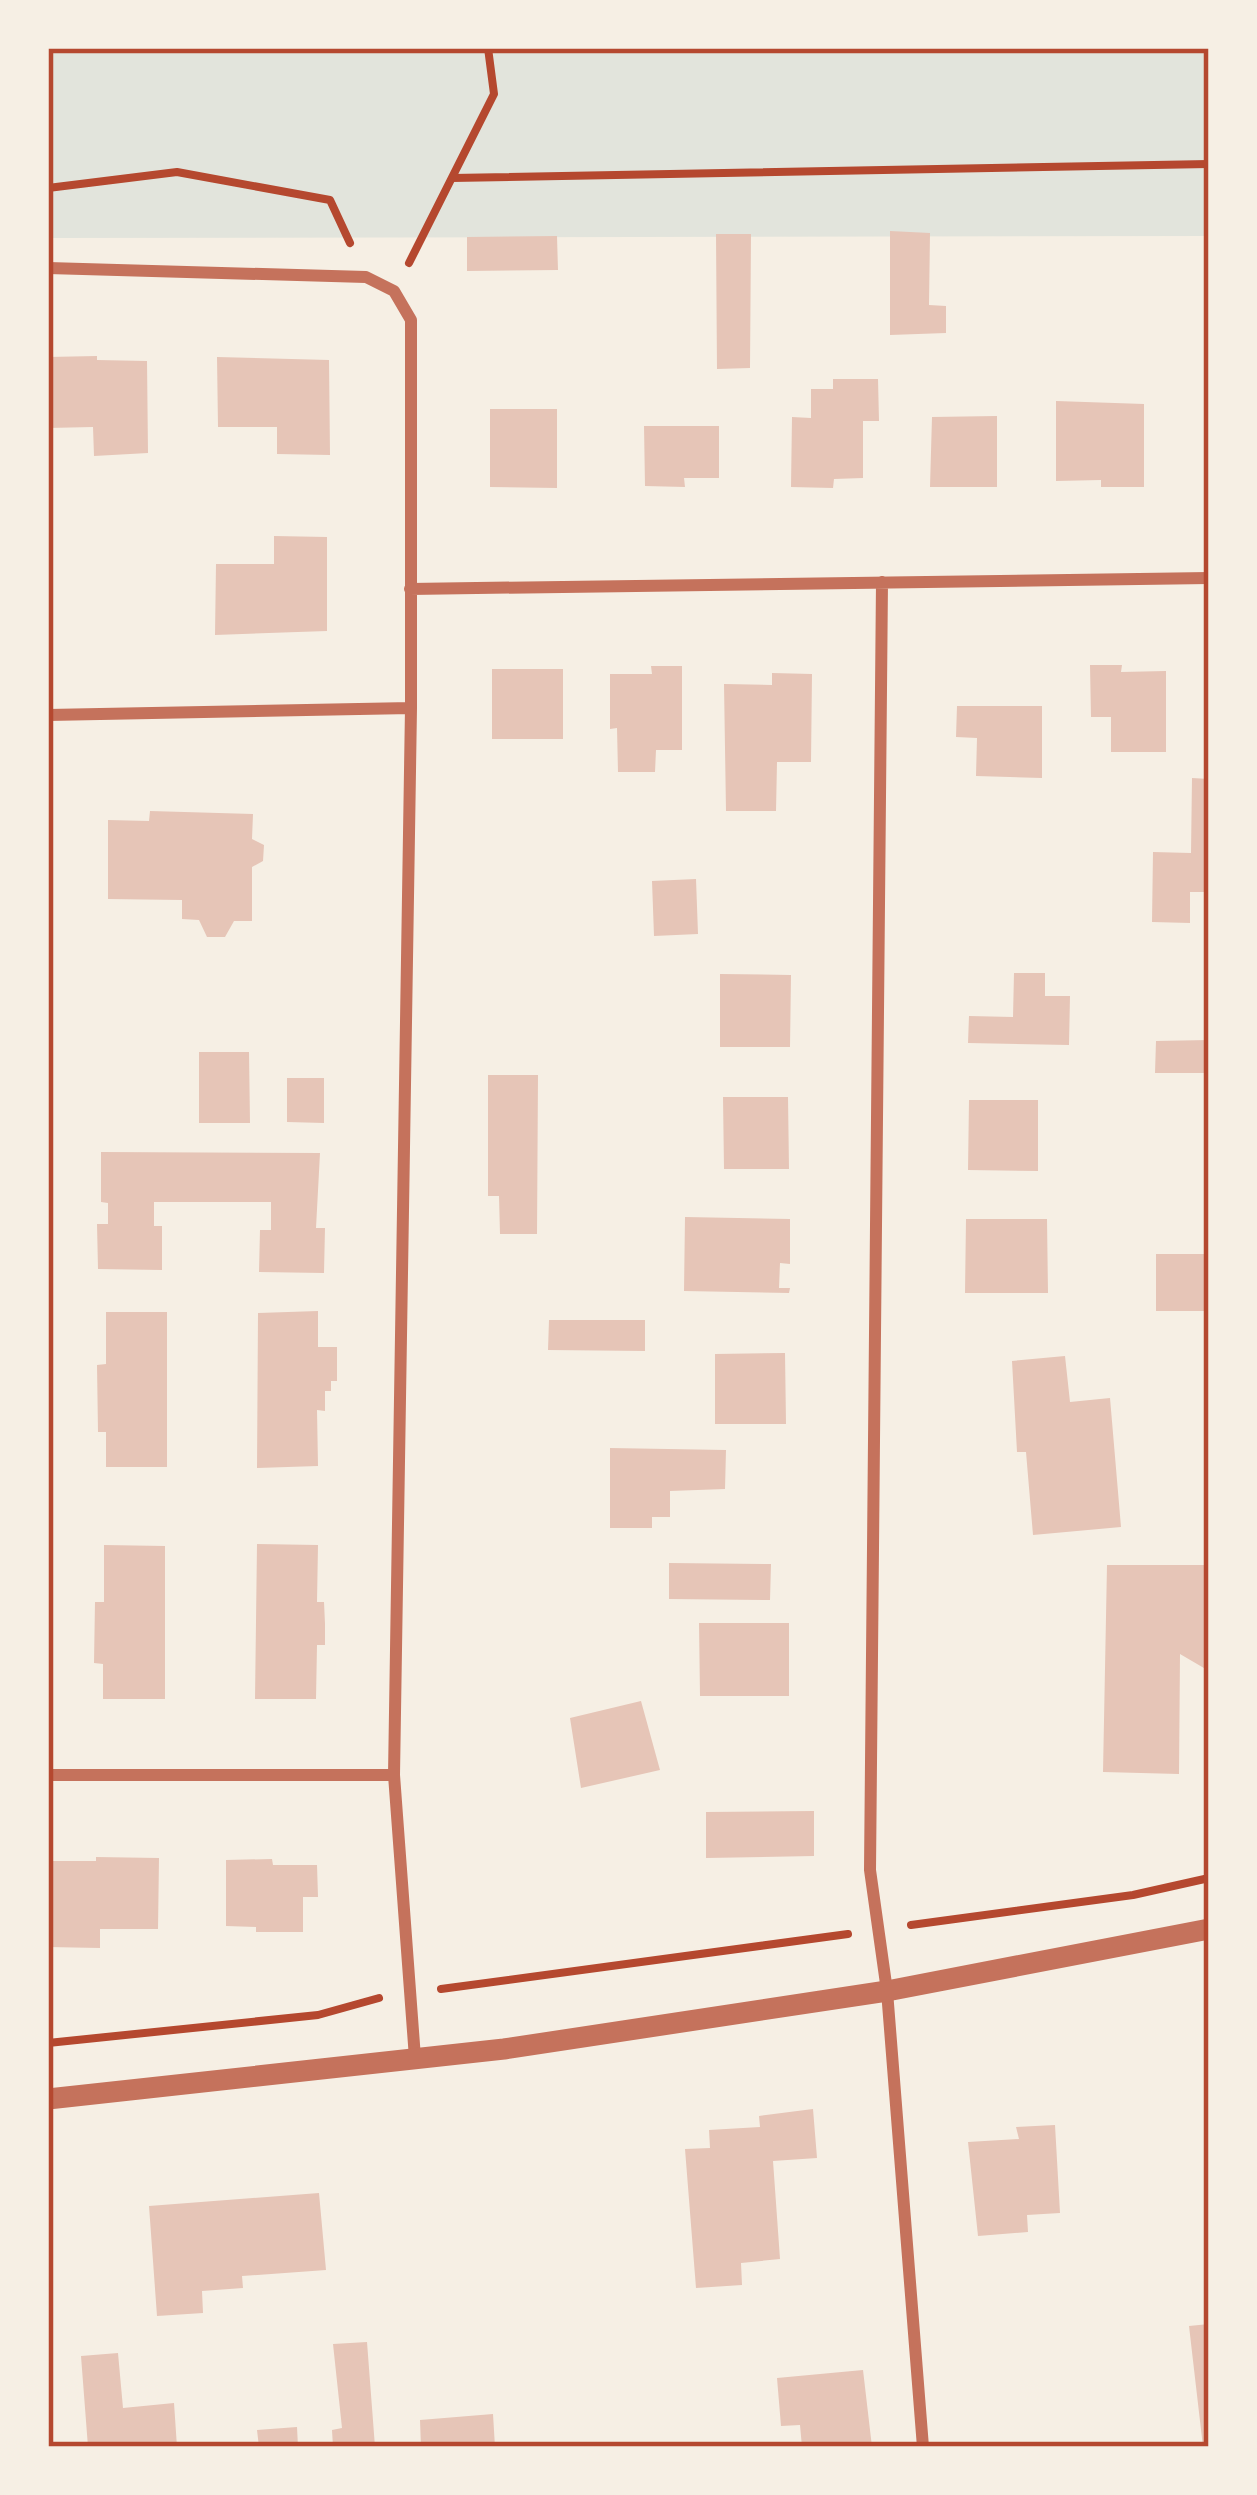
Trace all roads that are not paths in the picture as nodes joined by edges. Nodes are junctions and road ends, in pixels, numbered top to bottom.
1 (48, 268) edge
2 (1209, 578) edge
3 (881, 582) junction
4 (410, 589) junction
5 (411, 708) junction
6 (48, 715) edge
7 (48, 1775) edge
8 (394, 1775) junction
9 (1209, 1929) edge
10 (886, 1991) junction
11 (415, 2058) junction
12 (48, 2099) edge
13 (922, 2447) edge

1 - 4 street
2 - 3 street
3 - 4 street
3 - 10 street
4 - 5 street
5 - 6 street
5 - 8 street
7 - 8 street
8 - 11 street
9 - 10 street
10 - 11 street
10 - 13 street
11 - 12 street

